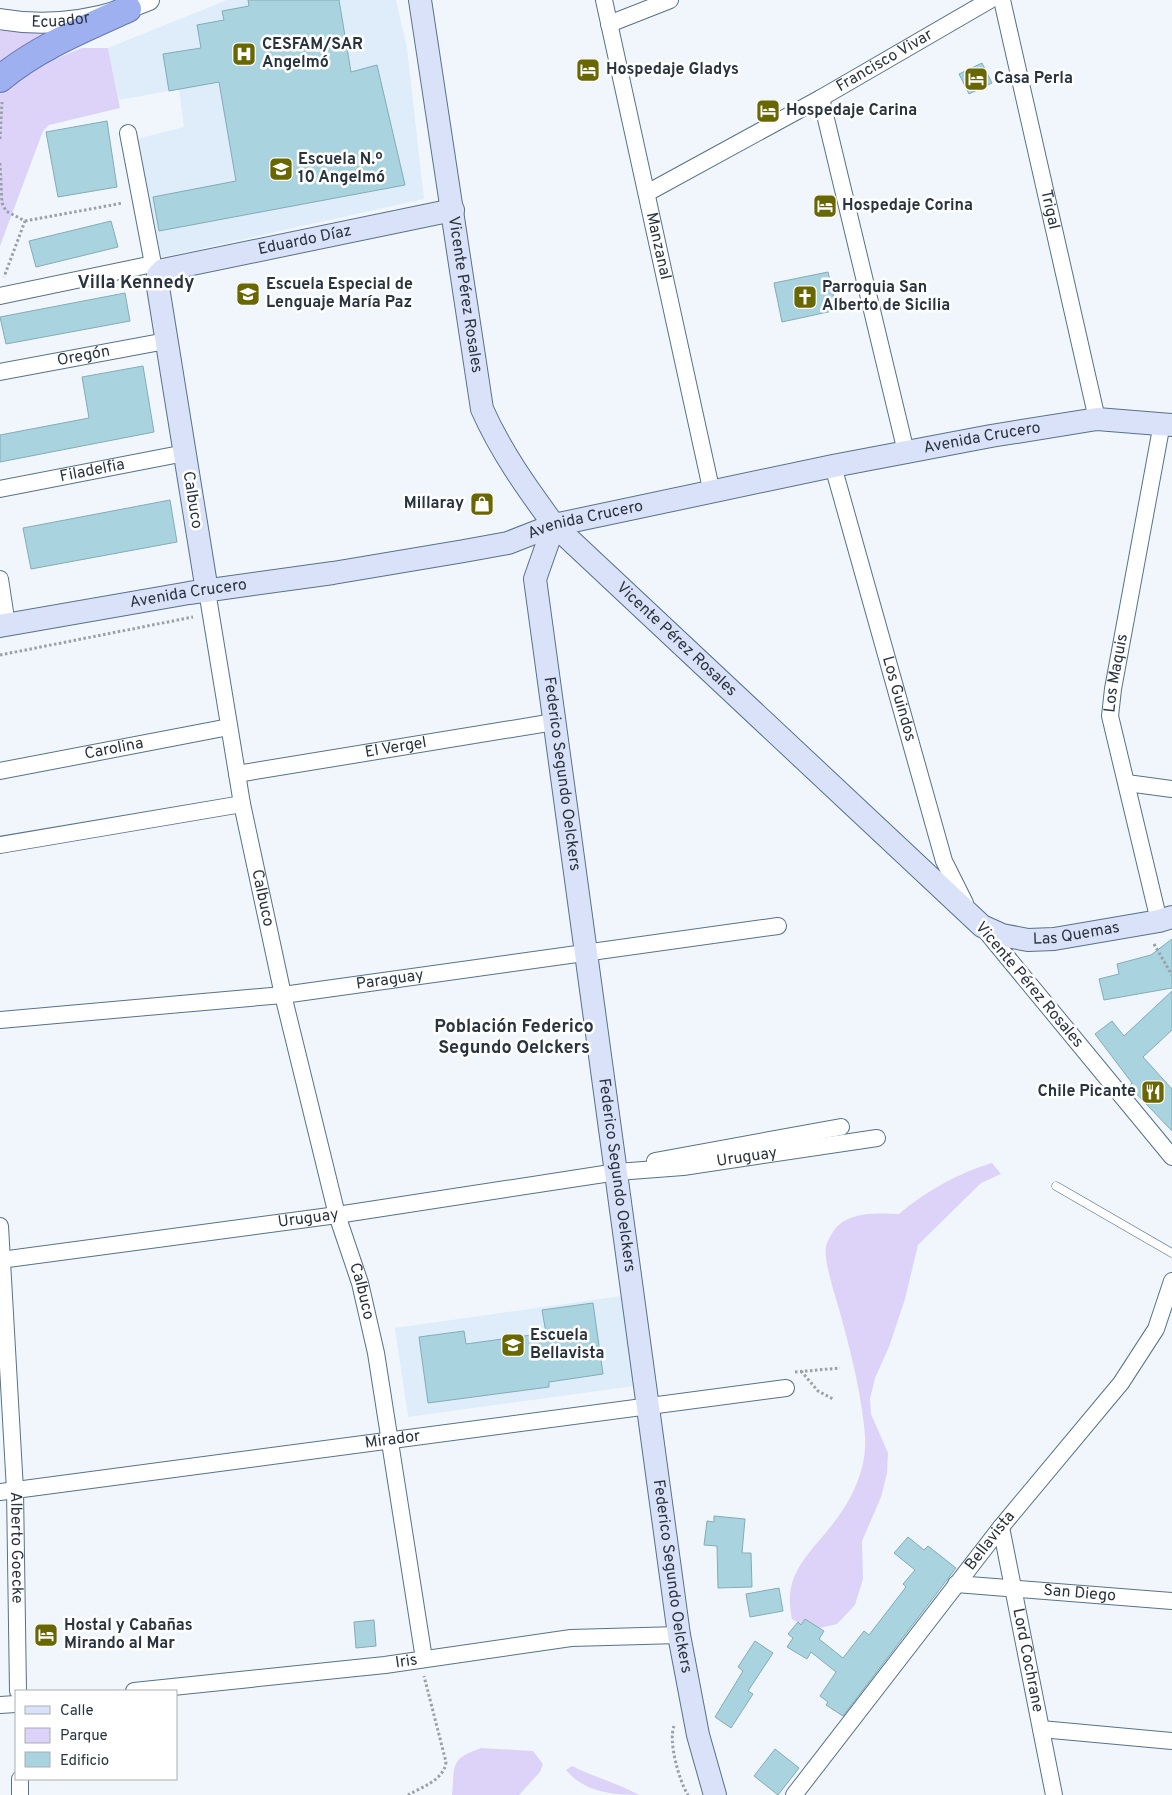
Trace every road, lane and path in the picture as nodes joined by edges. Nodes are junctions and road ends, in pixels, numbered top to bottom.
1 (420, 0) edge
2 (604, 0) edge
3 (670, 0) edge
4 (990, 0) edge
5 (1002, 0) edge
6 (138, 4) edge
7 (0, 19) edge
8 (609, 24) junction
9 (1, 90) edge
10 (821, 98) junction
11 (128, 133) dead end
12 (0, 139) edge
13 (0, 163) edge
14 (647, 193) junction
15 (141, 200) junction
16 (453, 210) junction
17 (24, 221) junction
18 (155, 269) junction
19 (0, 286) edge
20 (0, 296) edge
21 (166, 341) junction
22 (0, 372) edge
23 (1098, 419) junction
24 (1167, 424) edge
25 (906, 452) junction
26 (185, 454) junction
27 (834, 466) junction
28 (0, 489) edge
29 (712, 493) junction
30 (554, 525) junction
31 (0, 579) edge
32 (207, 591) junction
33 (194, 617) dead end
34 (4, 625) edge
35 (0, 655) edge
36 (554, 722) junction
37 (229, 727) junction
38 (0, 771) edge
39 (237, 774) junction
40 (1127, 783) junction
41 (1172, 789) edge
42 (242, 804) junction
43 (0, 845) edge
44 (1159, 920) edge
45 (778, 926) dead end
46 (982, 926) junction
47 (585, 952) junction
48 (1172, 975) edge
49 (283, 995) junction
50 (0, 1020) edge
51 (841, 1127) dead end
52 (876, 1138) dead end
53 (1172, 1156) edge
54 (617, 1172) junction
55 (1056, 1186) dead end
56 (337, 1215) junction
57 (0, 1226) edge
58 (1172, 1253) edge
59 (1, 1260) edge
60 (1172, 1281) edge
61 (840, 1368) dead end
62 (801, 1371) junction
63 (787, 1380) joint
64 (834, 1399) dead end
65 (649, 1406) junction
66 (390, 1442) junction
67 (7, 1491) edge
68 (1001, 1527) junction
69 (956, 1584) junction
70 (1013, 1588) junction
71 (1172, 1601) edge
72 (679, 1635) junction
73 (422, 1659) junction
74 (18, 1690) edge
75 (143, 1690) edge
76 (15, 1704) edge
77 (0, 1705) edge
78 (676, 1723) dead end
79 (1041, 1729) junction
80 (1172, 1741) edge
81 (20, 1780) edge
82 (20, 1795) edge
83 (408, 1795) edge
84 (688, 1795) edge
85 (715, 1795) edge
86 (794, 1795) edge
87 (1054, 1795) edge

1 - 16 main road, Vicente Pérez Rosales
2 - 8 street, Manzanal
3 - 8 street
4 - 10 street, Francisco Vivar
5 - 23 street, Trigal
6 - 7 street, Ecuador
6 - 9 highway
8 - 14 street, Manzanal
9 - 12 path
10 - 14 street, Francisco Vivar
10 - 25 street
11 - 15 street, Calbuco
13 - 17 path
14 - 29 street, Manzanal
15 - 17 path
15 - 18 street, Calbuco
16 - 18 main road, Eduardo Díaz
16 - 30 main road, Vicente Pérez Rosales
17 - 19 path
18 - 20 street, Eduardo Díaz
18 - 21 main road, Calbuco
21 - 22 street, Oregón
21 - 26 main road, Calbuco
23 - 24 main road, Avenida Crucero
23 - 25 main road, Avenida Crucero
24 - 40 street, Los Maquis
25 - 27 main road, Avenida Crucero
26 - 28 street, Filadelfia
26 - 32 main road, Calbuco
27 - 29 main road, Avenida Crucero
27 - 46 street, Los Guindos
29 - 30 main road, Avenida Crucero
30 - 32 main road, Avenida Crucero
30 - 36 main road, Federico Segundo Oelckers
30 - 46 main road, Vicente Pérez Rosales
31 - 34 street
32 - 34 main road, Avenida Crucero
32 - 37 street, Calbuco
33 - 35 path
36 - 39 street, El Vergel
36 - 47 main road, Federico Segundo Oelckers
37 - 38 street, Carolina
37 - 39 street, Calbuco
39 - 42 street, Calbuco
40 - 41 street
40 - 44 street, Los Maquis
42 - 43 street
42 - 49 street, Calbuco
44 - 46 main road, Las Quemas
44 - 48 path
45 - 47 street, Paraguay
46 - 53 street, Vicente Pérez Rosales
47 - 49 street, Paraguay
47 - 54 main road, Federico Segundo Oelckers
49 - 50 street, Paraguay
49 - 56 street, Calbuco
51 - 54 street, Uruguay
52 - 54 street, Uruguay
54 - 56 street, Uruguay
54 - 65 main road, Federico Segundo Oelckers
55 - 58 lane
56 - 59 street, Uruguay
56 - 66 street, Calbuco
57 - 59 street, Alberto Goecke
59 - 67 street, Alberto Goecke
60 - 68 street, Bellavista
61 - 62 path
62 - 63 path
62 - 64 path
63 - 65 street, Mirador
65 - 66 street, Mirador
65 - 72 main road, Federico Segundo Oelckers
66 - 67 street, Mirador
66 - 73 street, Calbuco
67 - 74 street, Alberto Goecke
68 - 69 street, Bellavista
68 - 70 street, Lord Cochrane
69 - 70 street, San Diego
69 - 86 street, Bellavista
70 - 71 street, San Diego
70 - 79 street, Lord Cochrane
72 - 73 street, Iris
72 - 85 main road, Federico Segundo Oelckers
73 - 75 street, Iris
73 - 83 path
76 - 77 street
78 - 84 path
79 - 80 street
79 - 87 street, Lord Cochrane
81 - 82 street

